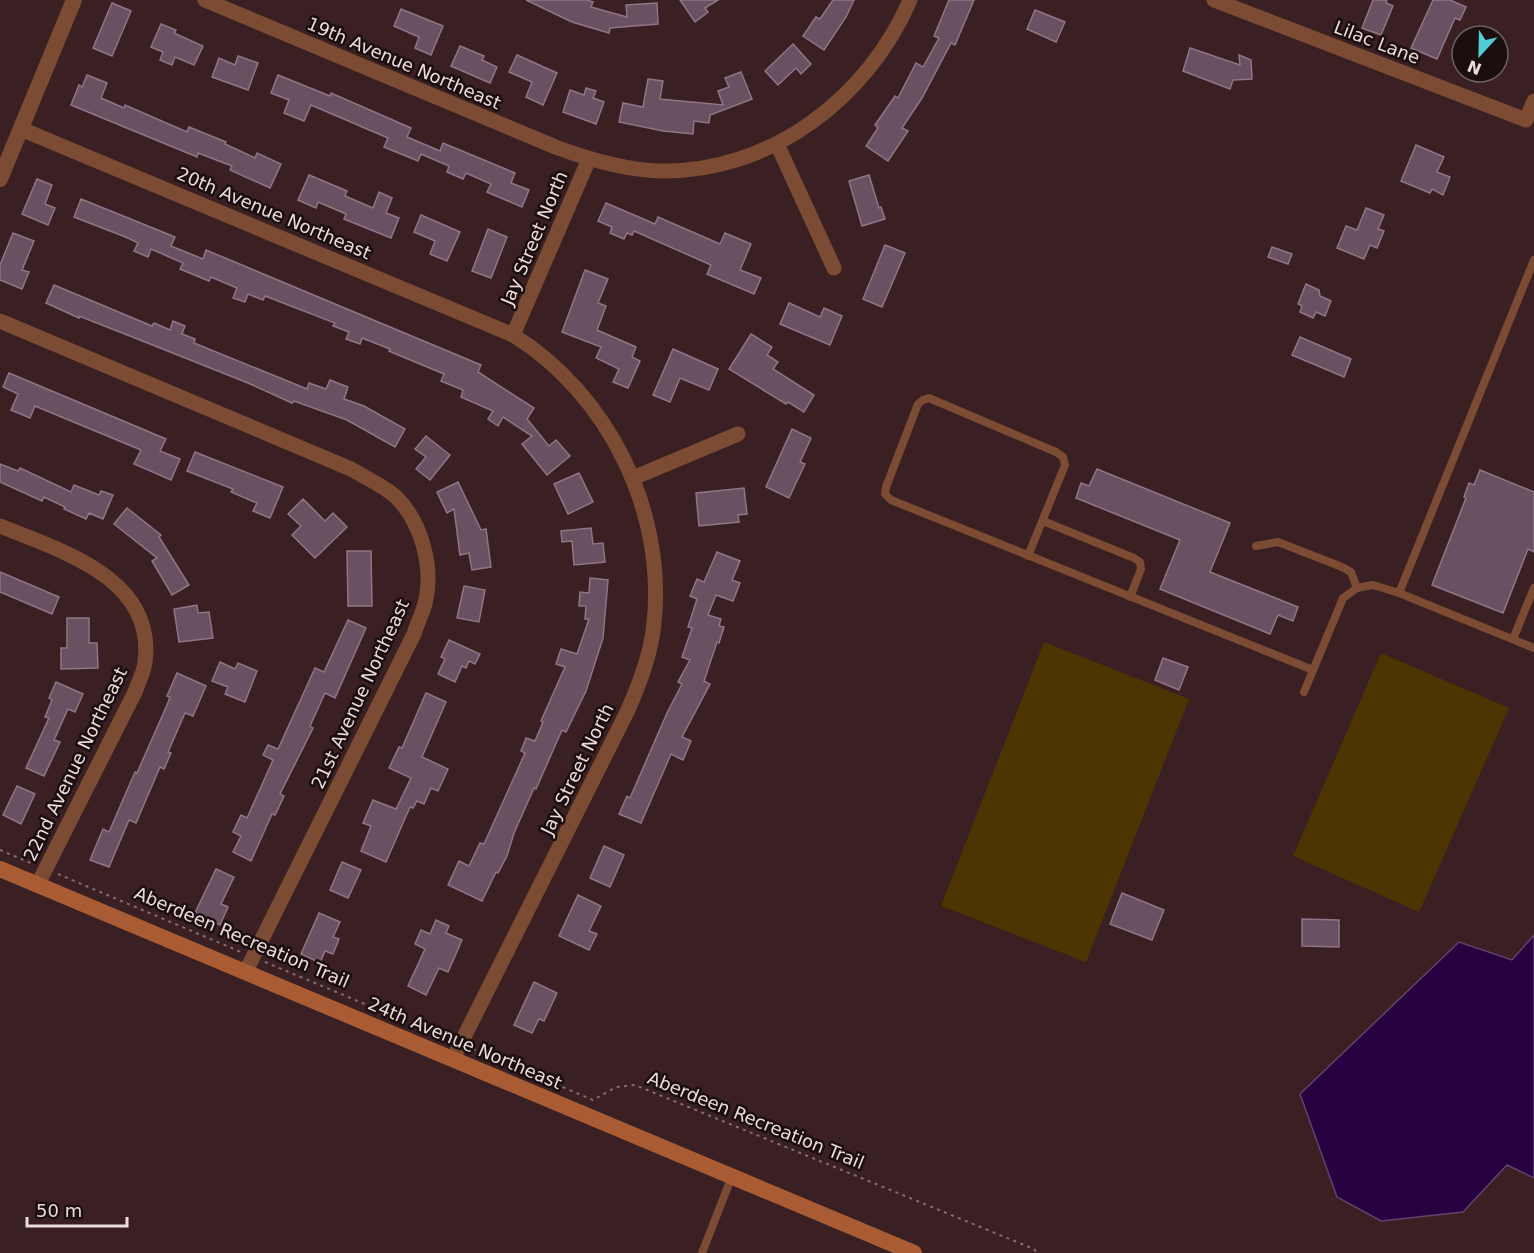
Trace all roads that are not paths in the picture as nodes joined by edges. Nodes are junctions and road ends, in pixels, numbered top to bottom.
1 (74, 0) edge
2 (205, 0) edge
3 (910, 0) edge
4 (1214, 0) edge
5 (1534, 100) edge
6 (21, 129) junction
7 (777, 144) junction
8 (589, 159) junction
9 (0, 179) edge
10 (1534, 260) edge
11 (834, 268) dead end
12 (0, 321) edge
13 (513, 335) junction
14 (738, 434) dead end
15 (633, 478) junction
16 (1042, 521) junction
17 (0, 526) edge
18 (1256, 546) dead end
19 (1028, 556) junction
20 (1357, 588) junction
21 (1534, 588) edge
22 (1399, 593) junction
23 (1130, 597) junction
24 (1513, 639) junction
25 (1534, 648) edge
26 (1313, 670) junction
27 (1304, 692) dead end
28 (0, 869) edge
29 (38, 884) junction
30 (250, 964) junction
31 (457, 1052) junction
32 (732, 1176) junction
33 (702, 1253) edge
34 (914, 1253) edge

1 - 6 street
2 - 8 street, 19th Avenue Northeast
3 - 7 street, Jay Street North
4 - 5 street, Lilac Lane
6 - 9 street
6 - 13 street, 20th Avenue Northeast
7 - 8 street, Jay Street North
7 - 11 street
8 - 13 street, Jay Street North
10 - 22 lane
12 - 30 street, 21st Avenue Northeast
13 - 15 street, Jay Street North
14 - 15 street
15 - 31 street, Jay Street North
16 - 19 lane
16 - 19 lane
16 - 23 lane
17 - 29 street, 22nd Avenue Northeast
18 - 20 lane
19 - 23 lane
20 - 22 lane
20 - 26 lane
21 - 24 lane
22 - 24 lane
23 - 26 lane
24 - 25 lane
26 - 27 lane
28 - 29 main road, 24th Avenue Northeast
29 - 30 main road, 24th Avenue Northeast
30 - 31 main road, 24th Avenue Northeast
31 - 32 main road, 24th Avenue Northeast
32 - 33 lane
32 - 34 main road, 24th Avenue Northeast

